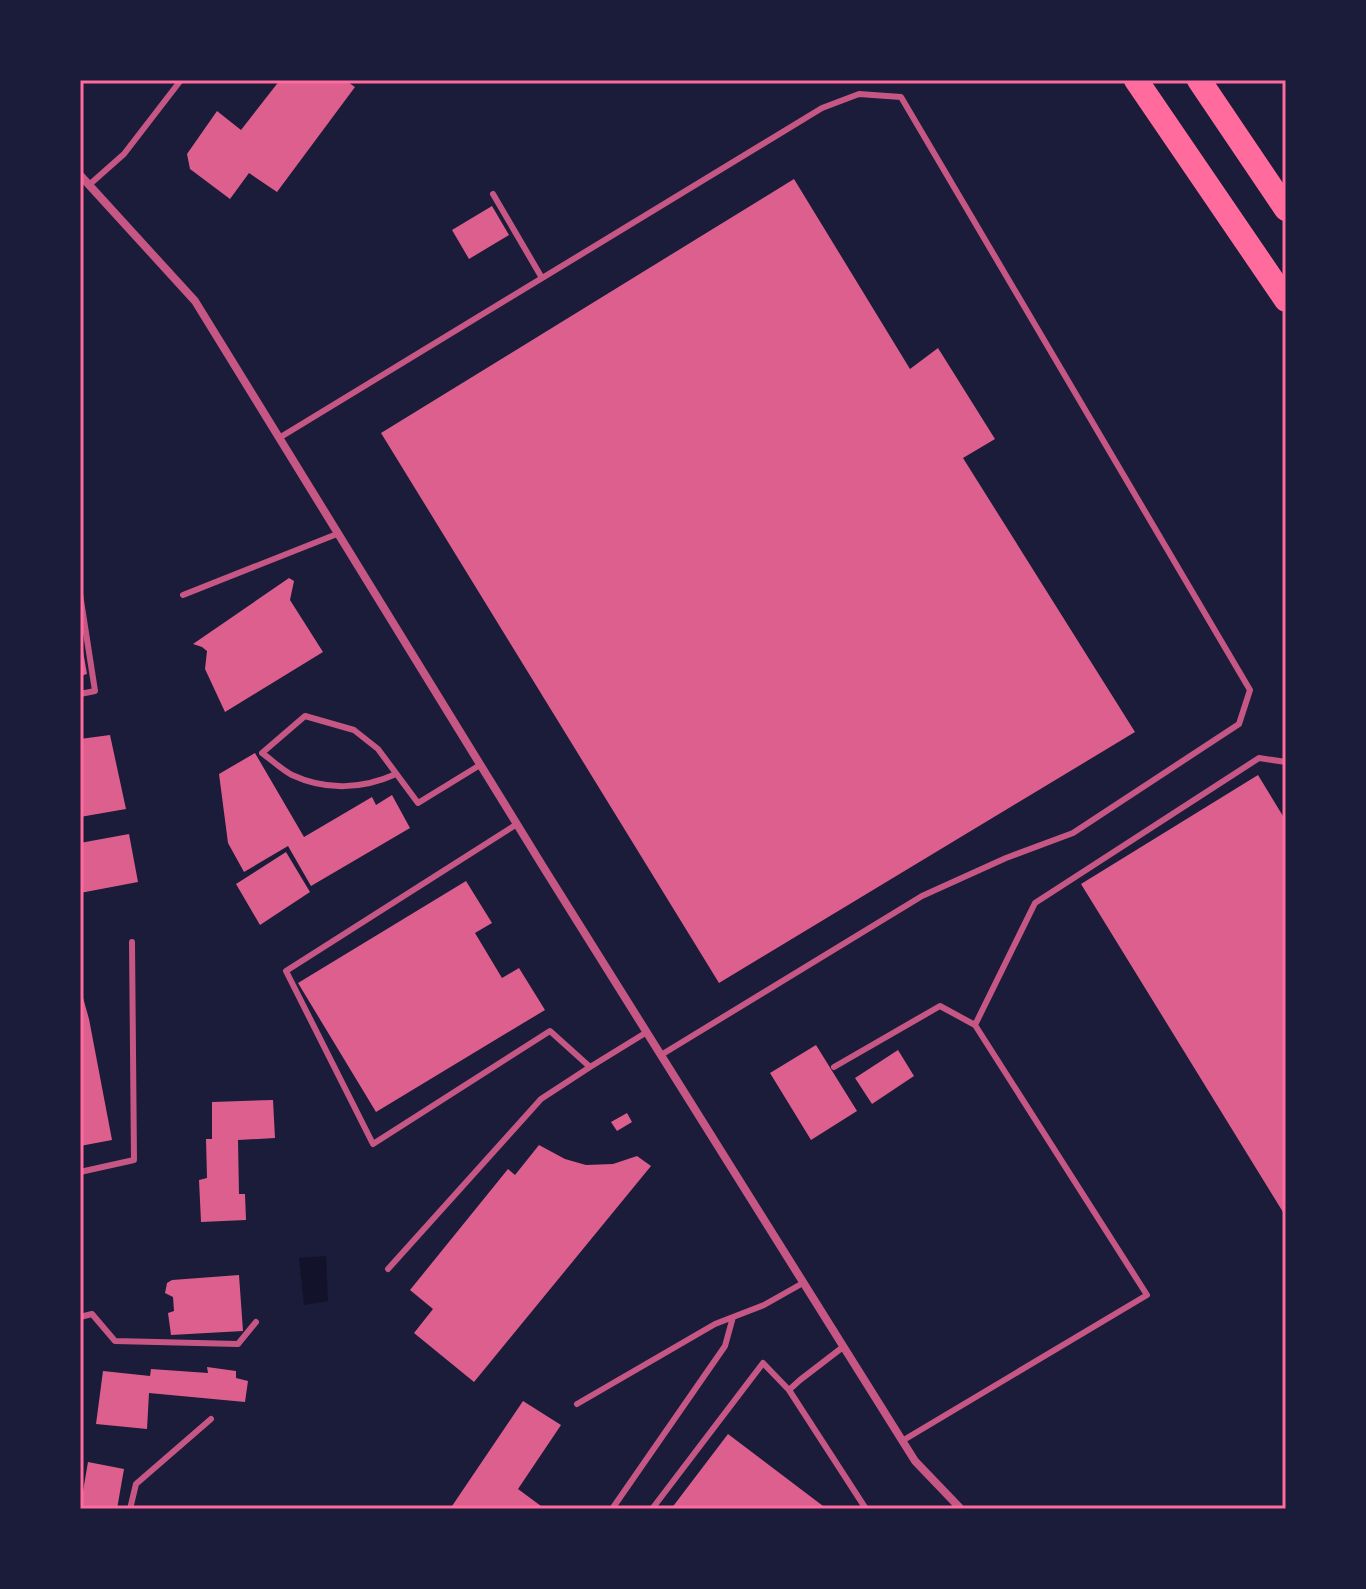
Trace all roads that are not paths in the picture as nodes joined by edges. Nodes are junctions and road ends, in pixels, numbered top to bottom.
1 (181, 80) edge
2 (1136, 80) edge
3 (1199, 80) edge
4 (80, 175) edge
5 (89, 185) junction
6 (493, 194) dead end
7 (1286, 209) edge
8 (542, 278) junction
9 (1286, 300) edge
10 (279, 438) junction
11 (337, 534) junction
12 (80, 594) edge
13 (183, 595) dead end
14 (80, 694) edge
15 (1286, 762) edge
16 (480, 765) junction
17 (396, 774) junction
18 (517, 824) junction
19 (132, 942) dead end
20 (975, 1025) junction
21 (647, 1032) junction
22 (661, 1055) junction
23 (590, 1067) junction
24 (834, 1067) dead end
25 (80, 1172) edge
26 (388, 1269) dead end
27 (803, 1283) junction
28 (80, 1317) edge
29 (733, 1317) junction
30 (256, 1322) dead end
31 (843, 1347) junction
32 (789, 1390) junction
33 (577, 1404) dead end
34 (211, 1419) dead end
35 (902, 1441) junction
36 (130, 1509) edge
37 (612, 1509) edge
38 (652, 1509) edge
39 (866, 1509) edge
40 (961, 1509) edge

1 - 5 lane
2 - 9 highway
3 - 7 highway
4 - 5 street
5 - 10 street
6 - 8 lane
8 - 10 lane
8 - 22 lane
10 - 11 street
11 - 13 lane
11 - 16 street
12 - 14 lane
15 - 20 lane
16 - 17 lane
16 - 18 street
17 - 17 lane
18 - 21 street
18 - 23 lane
19 - 25 lane
20 - 24 lane
20 - 35 lane
21 - 22 street
21 - 23 lane
22 - 27 street
23 - 26 lane
27 - 29 lane
27 - 31 street
28 - 30 lane
29 - 33 lane
29 - 37 lane
31 - 32 lane
31 - 35 street
32 - 38 lane
32 - 39 lane
34 - 36 lane
35 - 40 street

